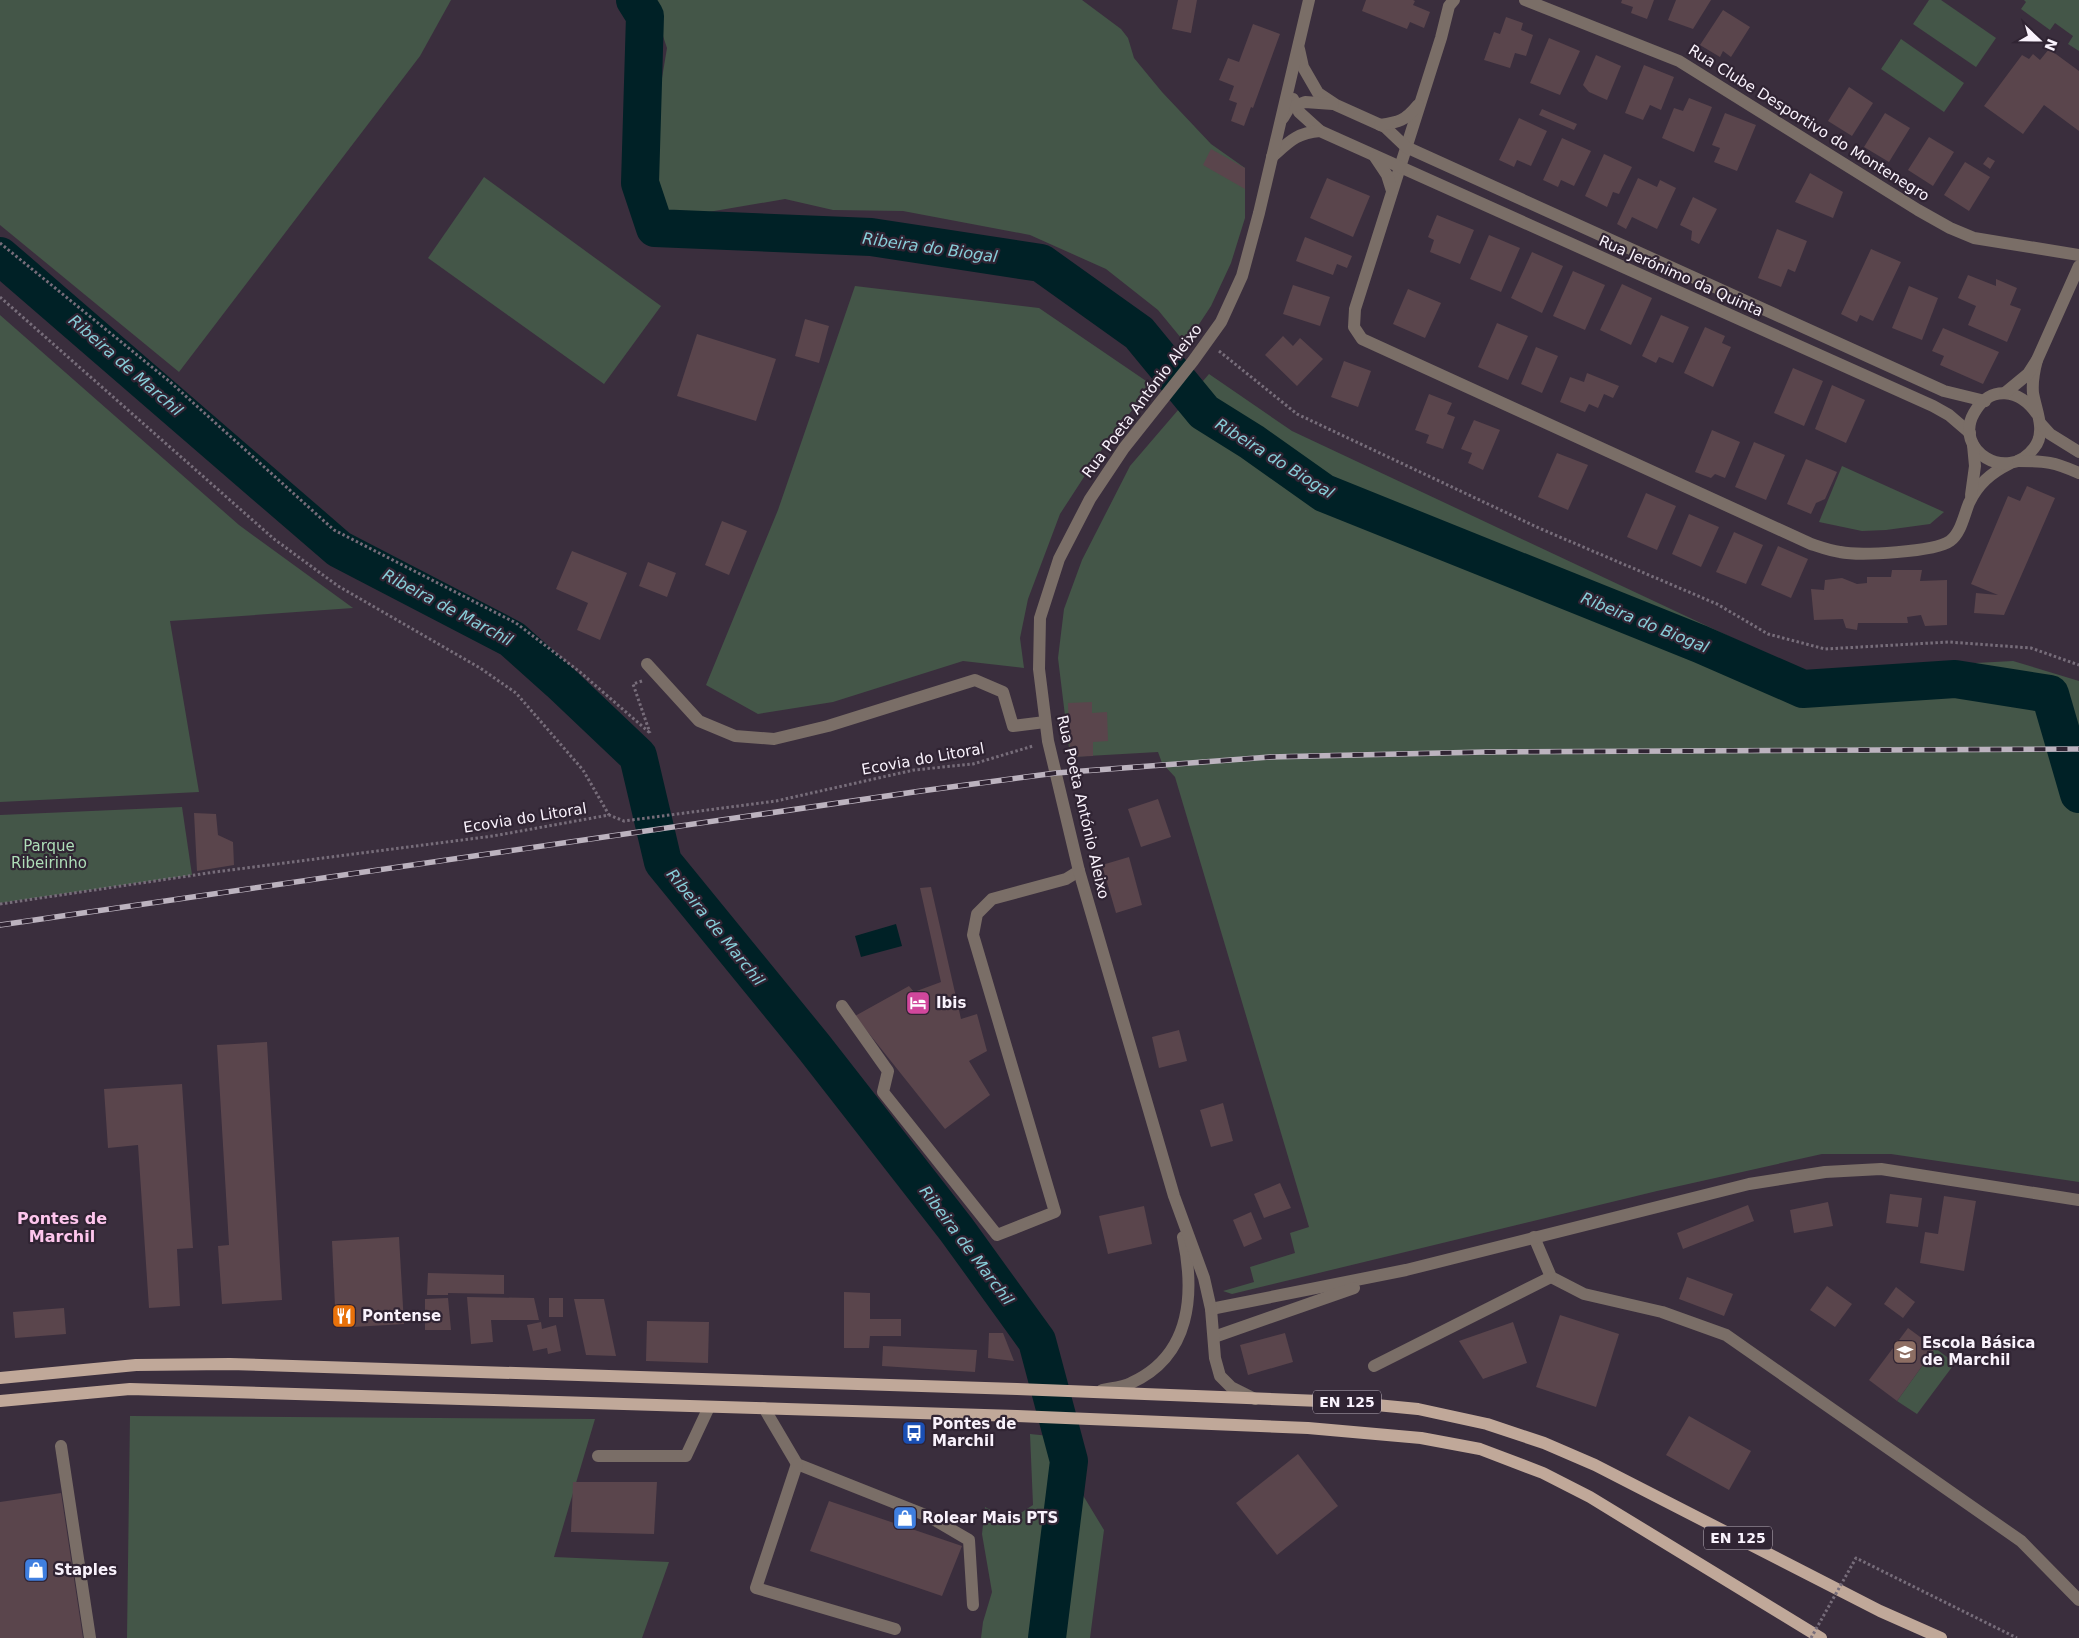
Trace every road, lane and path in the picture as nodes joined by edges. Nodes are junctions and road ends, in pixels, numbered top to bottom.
1 (1309, 0) edge
2 (1454, 0) edge
3 (1525, 0) edge
4 (1298, 47) junction
5 (1288, 90) junction
6 (1422, 99) junction
7 (1336, 105) junction
8 (1296, 106) junction
9 (1280, 122) junction
10 (1380, 125) junction
11 (1320, 131) junction
12 (1406, 147) junction
13 (1272, 157) junction
14 (1375, 157) junction
15 (1400, 168) junction
16 (1392, 191) junction
17 (0, 243) edge
18 (2079, 255) edge
19 (2079, 266) edge
20 (0, 297) edge
21 (1207, 341) junction
22 (2037, 360) junction
23 (2005, 393) junction
24 (1984, 401) junction
25 (2039, 418) junction
26 (1971, 439) junction
27 (2079, 452) edge
28 (2014, 462) junction
29 (2079, 474) edge
30 (1970, 502) junction
31 (647, 664) dead end
32 (2079, 666) edge
33 (657, 677) junction
34 (1046, 722) junction
35 (1048, 741) junction
36 (610, 816) junction
37 (1079, 871) junction
38 (0, 904) edge
39 (842, 1006) dead end
40 (1174, 1196) junction
41 (2079, 1200) edge
42 (1534, 1237) junction
43 (1406, 1270) junction
44 (1551, 1277) junction
45 (1211, 1309) junction
46 (1214, 1337) junction
47 (1374, 1366) dead end
48 (0, 1378) edge
49 (1089, 1392) junction
50 (1255, 1399) junction
51 (0, 1401) edge
52 (709, 1407) junction
53 (764, 1408) junction
54 (61, 1446) dead end
55 (598, 1456) dead end
56 (797, 1464) junction
57 (2079, 1600) edge
58 (973, 1605) dead end
59 (1880, 1611) junction
60 (895, 1629) dead end
61 (90, 1638) edge
62 (1810, 1638) edge
63 (1821, 1638) edge
64 (1921, 1638) edge
65 (1942, 1638) edge
66 (2017, 1638) edge

1 - 4 street, Rua Poeta António Aleixo
2 - 6 street
3 - 18 street, Rua Clube Desportivo do Montenegro
4 - 5 street, Rua Poeta António Aleixo
4 - 7 street, Rua Jerónimo da Quinta
5 - 8 street, Rua Jerónimo da Quinta
5 - 9 street, Rua Poeta António Aleixo
6 - 10 street
6 - 12 street
7 - 8 street, Rua Jerónimo da Quinta
7 - 10 street, Rua Jerónimo da Quinta
8 - 9 street
8 - 11 street, Rua Jerónimo da Quinta
9 - 13 street, Rua Poeta António Aleixo
10 - 12 street, Rua Jerónimo da Quinta
11 - 13 street
11 - 14 street, Rua Jerónimo da Quinta
12 - 14 street
12 - 15 street
12 - 24 street, Rua Jerónimo da Quinta
13 - 21 street, Rua Poeta António Aleixo
14 - 15 street, Rua Jerónimo da Quinta
14 - 16 street
15 - 16 street
15 - 26 street, Rua Jerónimo da Quinta
16 - 30 street
17 - 33 path
19 - 22 street
20 - 36 path
21 - 32 path
21 - 34 street, Rua Poeta António Aleixo
22 - 23 street
22 - 25 street
23 - 24 street
23 - 25 street
24 - 26 street
25 - 27 street
25 - 28 street
26 - 28 street, Rua Jerónimo da Quinta
26 - 30 street
28 - 29 street, Rua Jerónimo da Quinta
28 - 30 street
31 - 33 street
33 - 34 street
34 - 35 street, Rua Poeta António Aleixo
35 - 36 path, Ecovia do Litoral
35 - 37 street, Rua Poeta António Aleixo
36 - 38 path, Ecovia do Litoral
37 - 39 street
37 - 40 street, Rua Poeta António Aleixo
40 - 45 street, Rua Poeta António Aleixo
40 - 49 street, Rua Poeta António Aleixo
41 - 42 street
42 - 43 street
42 - 44 street
43 - 45 street
43 - 46 street
44 - 47 street
44 - 57 street
45 - 46 street, Rua Poeta António Aleixo
46 - 50 street, Rua Poeta António Aleixo
48 - 49 main road
49 - 50 main road, EN 125
50 - 59 main road, EN 125
51 - 52 main road
52 - 53 main road
52 - 55 street
53 - 56 street
53 - 63 main road
54 - 61 street
56 - 58 street
56 - 60 street
59 - 64 main road
59 - 65 main road
62 - 66 path, bridge

